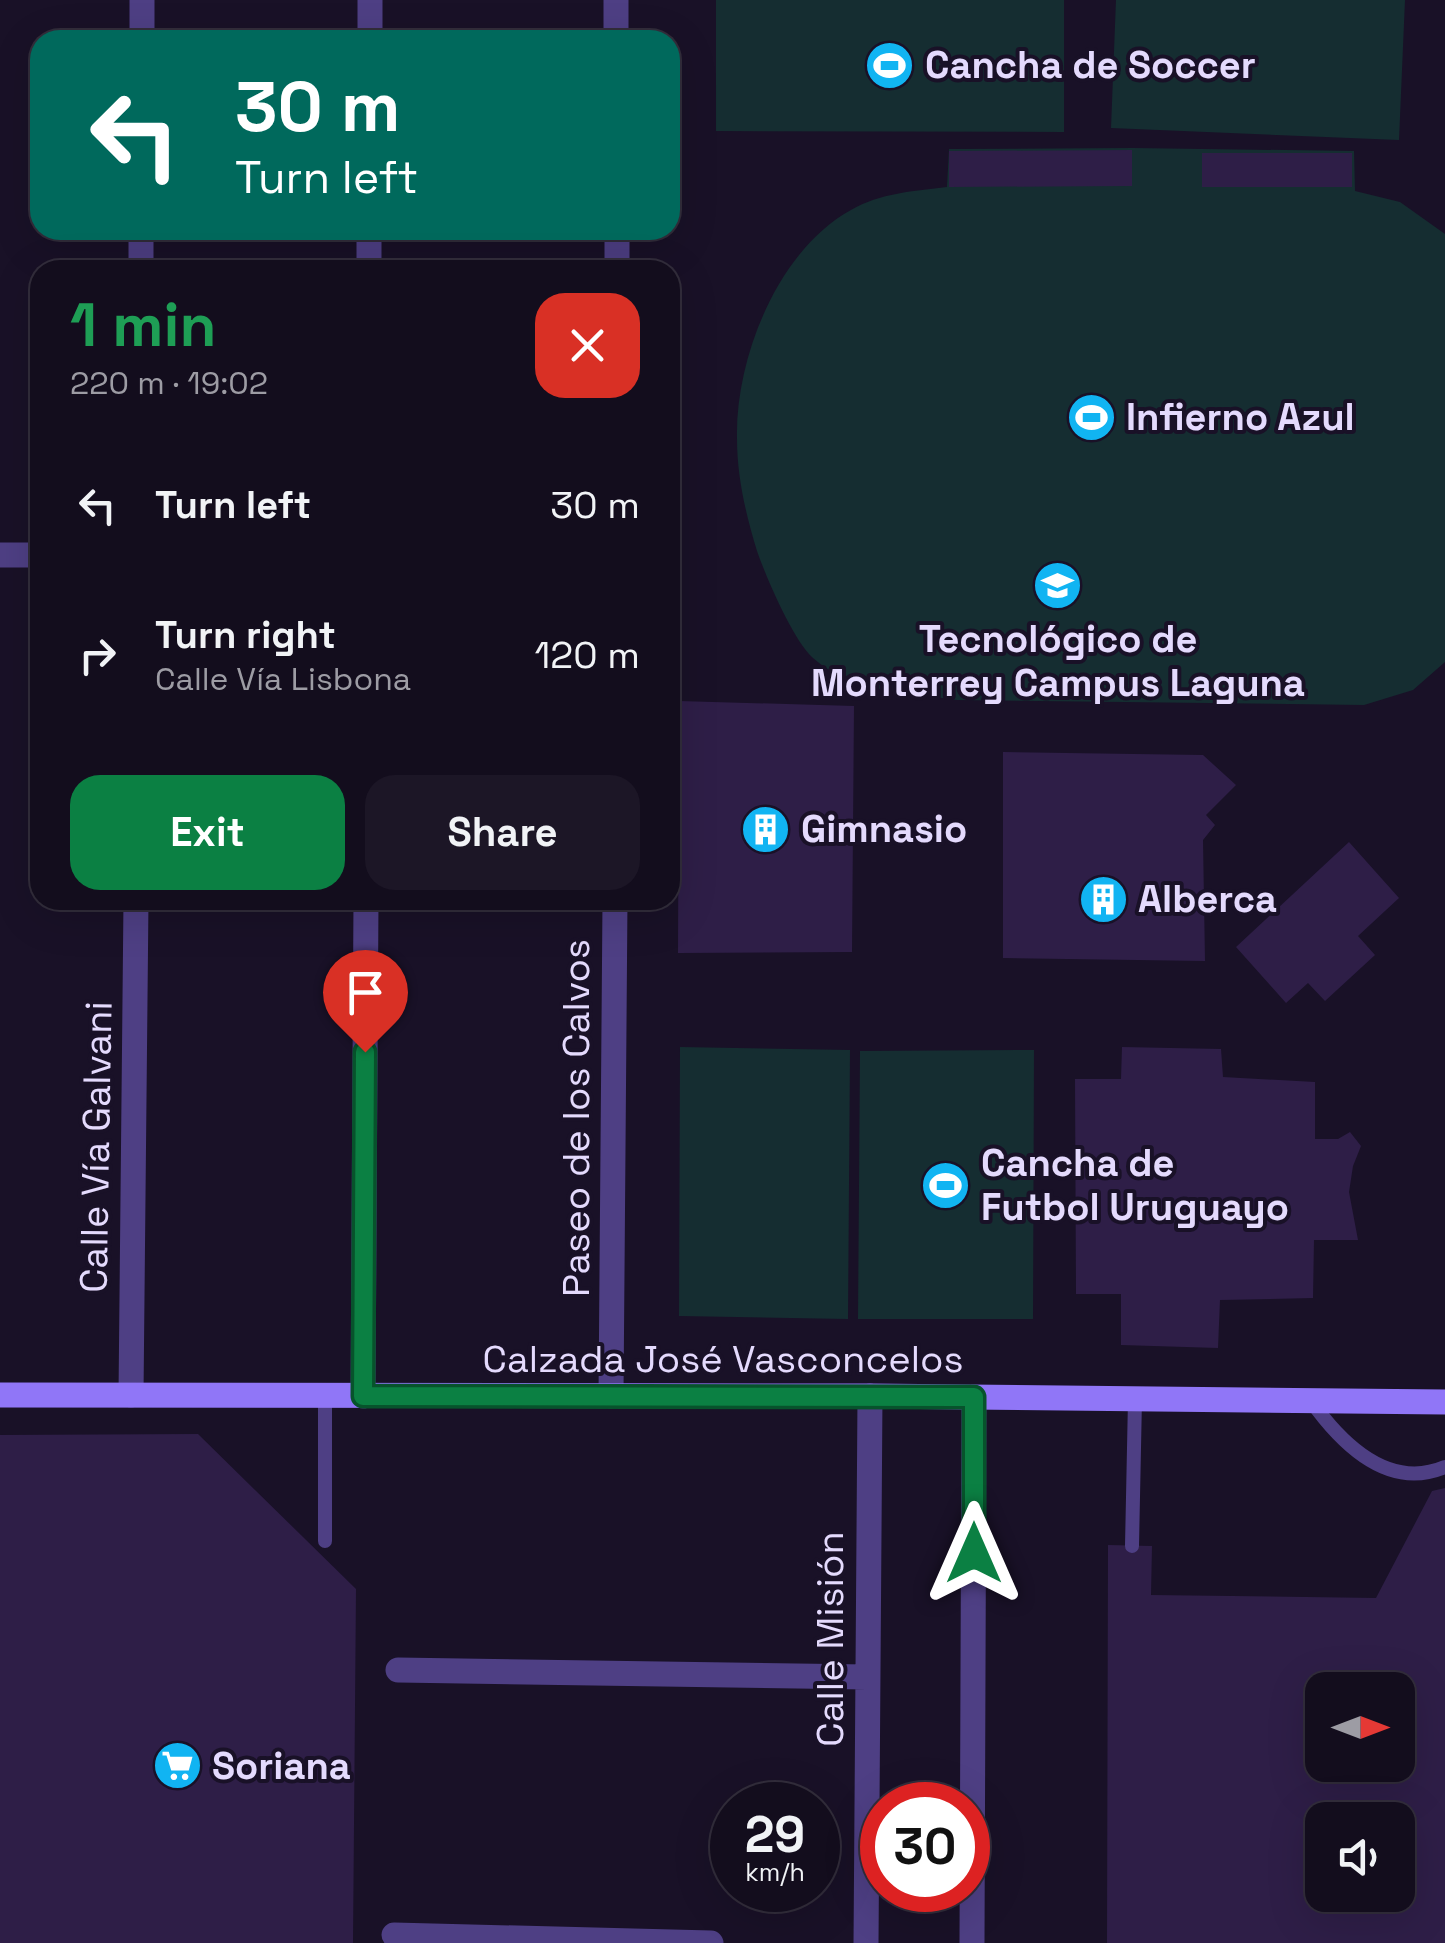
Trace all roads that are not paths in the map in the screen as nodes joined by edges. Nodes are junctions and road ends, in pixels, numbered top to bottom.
1 (142, 0) edge
2 (370, 0) edge
3 (616, 0) edge
4 (142, 30) edge
5 (370, 30) edge
6 (616, 30) edge
7 (0, 555) edge
8 (30, 555) edge
9 (136, 910) edge
10 (366, 910) edge
11 (615, 910) edge
12 (0, 1395) edge
13 (131, 1396) junction
14 (325, 1396) junction
15 (363, 1396) junction
16 (611, 1396) junction
17 (870, 1396) junction
18 (974, 1397) junction
19 (1135, 1399) junction
20 (1311, 1401) junction
21 (1445, 1402) edge
22 (1445, 1467) edge
23 (325, 1541) dead end
24 (1132, 1546) dead end
25 (398, 1670) dead end
26 (867, 1677) junction
27 (394, 1935) dead end
28 (711, 1943) edge
29 (866, 1943) edge
30 (972, 1943) edge

1 - 4 street
2 - 5 street
3 - 6 street
7 - 8 street
9 - 13 street, Calle Vía Galvani
10 - 15 street
11 - 16 street, Paseo de los Calvos
12 - 13 main road, Calzada José Vasconcelos
13 - 14 main road, Calzada José Vasconcelos
14 - 15 main road, Calzada José Vasconcelos
14 - 23 lane
15 - 16 main road, Calzada José Vasconcelos
16 - 17 main road, Calzada José Vasconcelos
17 - 18 main road, Calzada José Vasconcelos
17 - 26 street, Calle Misión
18 - 19 main road, Calzada José Vasconcelos
18 - 30 street
19 - 20 main road, Calzada José Vasconcelos
19 - 24 lane
20 - 21 main road, Calzada José Vasconcelos
20 - 22 lane
25 - 26 street
26 - 29 street, Calle Misión
27 - 28 street

